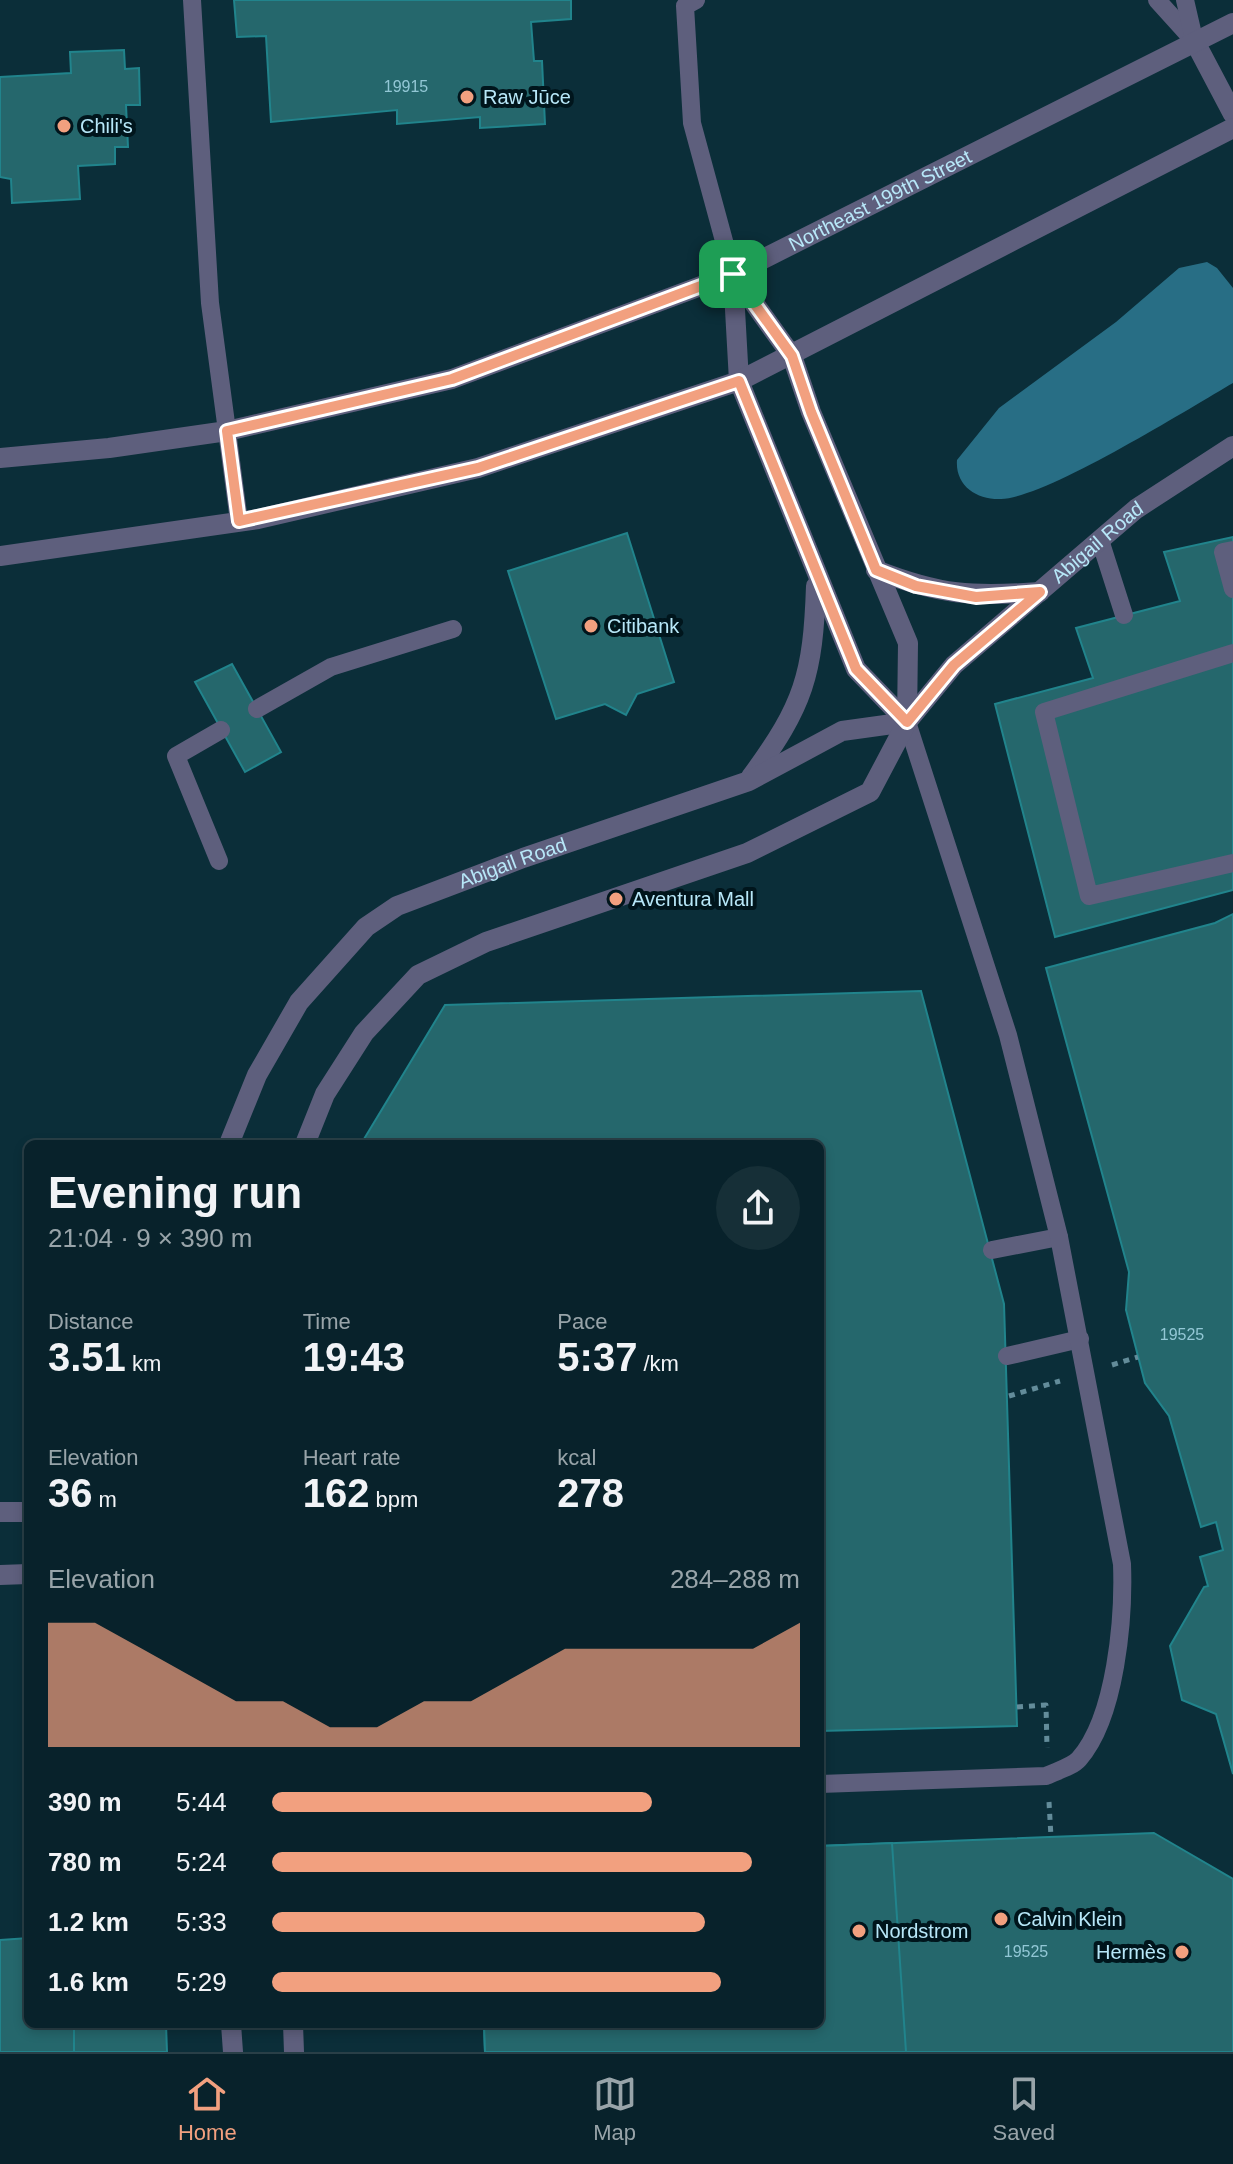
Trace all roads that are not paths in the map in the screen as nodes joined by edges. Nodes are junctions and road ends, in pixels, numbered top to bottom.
1 (192, 0) edge
2 (696, 0) edge
3 (1157, 0) edge
4 (1185, 0) edge
5 (1233, 23) edge
6 (1195, 42) junction
7 (1233, 114) edge
8 (1233, 128) edge
9 (733, 274) junction
10 (792, 356) junction
11 (739, 381) junction
12 (227, 431) junction
13 (1233, 446) edge
14 (0, 458) edge
15 (239, 521) junction
16 (1100, 540) junction
17 (1233, 550) edge
18 (0, 556) edge
19 (876, 570) junction
20 (817, 577) junction
21 (1233, 589) edge
22 (1040, 592) junction
23 (1124, 615) dead end
24 (453, 629) dead end
25 (1233, 653) edge
26 (257, 709) dead end
27 (907, 722) junction
28 (221, 730) dead end
29 (749, 781) junction
30 (219, 861) dead end
31 (1233, 863) edge
32 (231, 1140) edge
33 (307, 1140) edge
34 (1059, 1237) junction
35 (992, 1250) dead end
36 (1080, 1339) junction
37 (1007, 1356) dead end
38 (0, 1512) edge
39 (24, 1512) edge
40 (24, 1574) edge
41 (0, 1575) edge
42 (824, 1784) edge
43 (231, 2028) edge
44 (293, 2028) edge
45 (233, 2052) edge
46 (294, 2052) edge

1 - 12 lane
2 - 9 lane
3 - 6 lane
4 - 6 lane
5 - 6 street, Northeast 199th Street
6 - 7 street
6 - 9 street, Northeast 199th Street
8 - 10 street
9 - 10 street
9 - 11 street
9 - 12 street, Northeast 199th Street
10 - 11 street
10 - 19 street
11 - 15 street
11 - 20 street
12 - 14 street, Northeast 199th Street
12 - 15 lane
13 - 16 street, Abigail Road
15 - 18 street
16 - 22 street, Abigail Road
16 - 23 lane
17 - 21 lane
19 - 22 street
19 - 27 street
20 - 27 street
20 - 29 street
22 - 27 street, Abigail Road
24 - 26 lane
25 - 31 lane
27 - 29 street, Abigail Road
27 - 33 street, Abigail Road
27 - 34 lane
28 - 30 lane
29 - 32 street, Abigail Road
34 - 35 lane
34 - 36 lane
36 - 37 lane
36 - 42 lane
38 - 39 street
40 - 41 street
43 - 45 street
44 - 46 street

